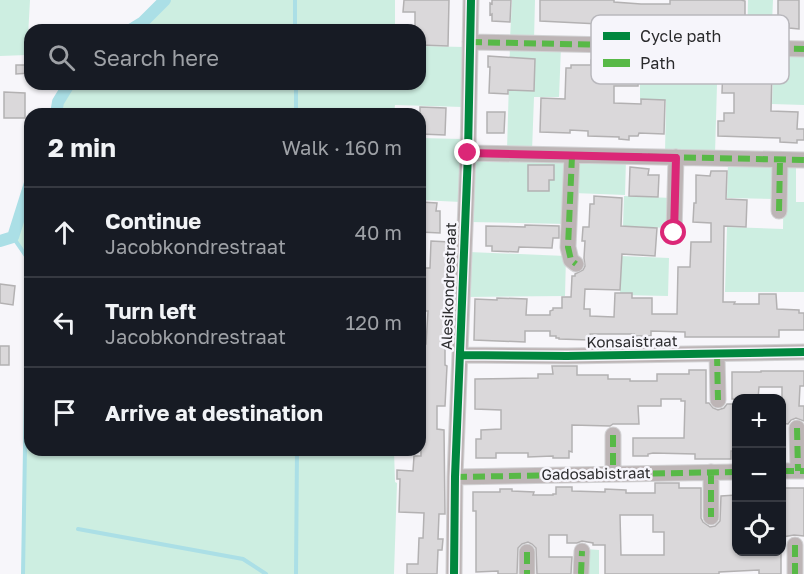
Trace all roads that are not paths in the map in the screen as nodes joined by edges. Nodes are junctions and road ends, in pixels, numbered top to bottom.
1 (471, 0) edge
2 (470, 42) junction
3 (591, 45) edge
4 (789, 49) edge
5 (804, 49) edge
6 (468, 153) junction
7 (572, 156) junction
8 (676, 158) junction
9 (780, 160) junction
10 (804, 160) edge
11 (779, 211) dead end
12 (674, 233) dead end
13 (576, 264) dead end
14 (804, 352) edge
15 (717, 354) junction
16 (460, 356) junction
17 (718, 400) dead end
18 (797, 428) dead end
19 (613, 435) dead end
20 (801, 471) edge
21 (711, 472) junction
22 (732, 472) edge
23 (614, 474) junction
24 (456, 477) junction
25 (711, 517) dead end
26 (795, 545) dead end
27 (582, 551) dead end
28 (527, 552) dead end
29 (454, 574) edge
30 (527, 574) edge
31 (582, 574) edge
32 (795, 574) edge

1 - 2 street, Alesikondrestraat
2 - 3 street
2 - 6 street, Alesikondrestraat
4 - 5 street
6 - 7 street
6 - 16 street, Alesikondrestraat
7 - 8 street
7 - 13 street
8 - 9 street
8 - 12 street
9 - 10 street
9 - 11 street
14 - 15 street, Konsaistraat
15 - 16 street, Konsaistraat
15 - 17 street
16 - 24 street, Alesikondrestraat
18 - 20 street
19 - 23 street
21 - 22 street, Gadosabistraat
21 - 23 street, Gadosabistraat
21 - 25 street
23 - 24 street, Gadosabistraat
24 - 29 street, Alesikondrestraat
26 - 32 street
27 - 31 street
28 - 30 street

